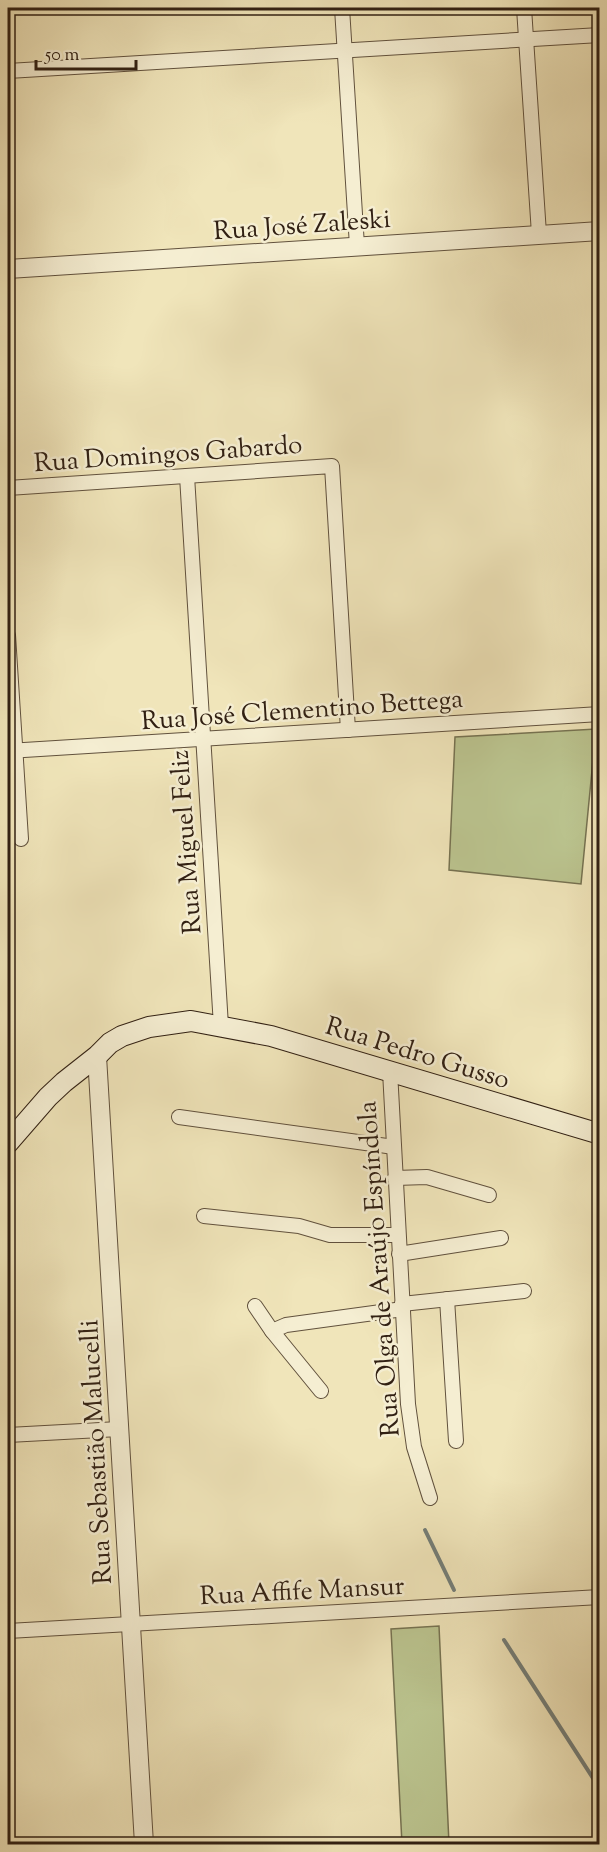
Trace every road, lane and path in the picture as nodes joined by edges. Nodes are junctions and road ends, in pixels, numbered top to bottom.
1 (342, 8) edge
2 (524, 8) edge
3 (600, 35) edge
4 (526, 39) junction
5 (344, 50) junction
6 (8, 71) edge
7 (600, 231) edge
8 (539, 234) junction
9 (357, 246) junction
10 (8, 268) edge
11 (187, 476) junction
12 (8, 488) edge
13 (8, 635) edge
14 (600, 714) edge
15 (348, 730) junction
16 (203, 739) junction
17 (11, 751) edge
18 (21, 839) dead end
19 (221, 1026) junction
20 (97, 1056) junction
21 (390, 1071) junction
22 (179, 1118) dead end
23 (600, 1134) edge
24 (8, 1143) edge
25 (394, 1147) junction
26 (396, 1178) junction
27 (489, 1195) dead end
28 (204, 1216) dead end
29 (398, 1235) junction
30 (501, 1238) dead end
31 (399, 1254) junction
32 (524, 1291) dead end
33 (447, 1299) junction
34 (255, 1306) dead end
35 (402, 1307) junction
36 (272, 1331) junction
37 (321, 1391) dead end
38 (119, 1429) junction
39 (8, 1435) edge
40 (456, 1441) dead end
41 (430, 1498) dead end
42 (600, 1597) edge
43 (131, 1624) junction
44 (8, 1631) edge
45 (144, 1845) edge

1 - 5 street
2 - 4 street
3 - 4 street
4 - 5 street
4 - 8 street
5 - 6 street
5 - 9 street
7 - 8 street, Rua José Zaleski
8 - 9 street, Rua José Zaleski
9 - 10 street, Rua José Zaleski
11 - 12 street, Rua Domingos Gabardo
11 - 15 street, Rua Domingos Gabardo
11 - 16 street, Rua Miguel Feliz
13 - 17 street
14 - 15 street, Rua José Clementino Bettega
15 - 16 street, Rua José Clementino Bettega
16 - 17 street, Rua José Clementino Bettega
16 - 19 street, Rua Miguel Feliz
17 - 18 street
19 - 20 main road, Rua Pedro Gusso
19 - 21 main road, Rua Pedro Gusso
20 - 24 main road, Rua Pedro Gusso
20 - 38 street, Rua Sebastião Malucelli
21 - 23 main road, Rua Pedro Gusso
21 - 25 street, Rua Olga de Araújo Espíndola
22 - 25 street
25 - 26 street, Rua Olga de Araújo Espíndola
26 - 27 street
26 - 29 street, Rua Olga de Araújo Espíndola
28 - 29 street
29 - 31 street, Rua Olga de Araújo Espíndola
30 - 31 street
31 - 35 street, Rua Olga de Araújo Espíndola
32 - 33 street
33 - 35 street
33 - 40 street
34 - 36 street
35 - 36 street
35 - 41 street, Rua Olga de Araújo Espíndola
36 - 37 street
38 - 39 street
38 - 43 street, Rua Sebastião Malucelli
42 - 43 street, Rua Affife Mansur
43 - 44 street, Rua Affife Mansur
43 - 45 street, Rua Sebastião Malucelli

